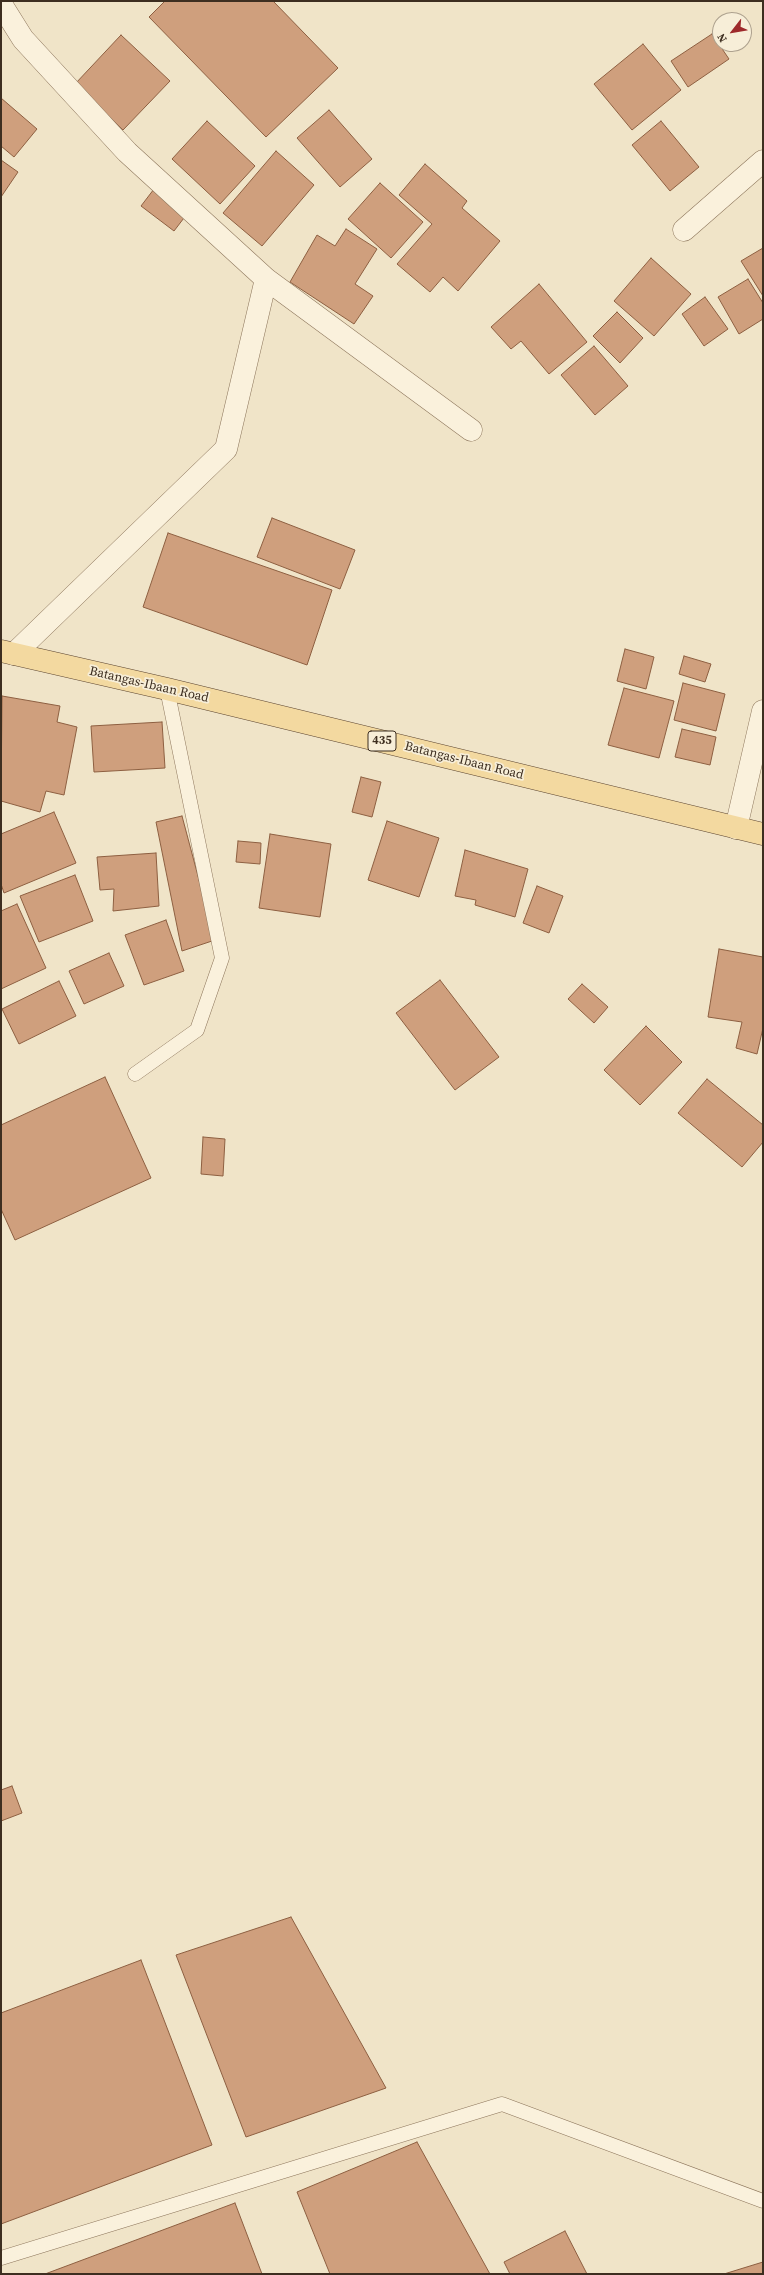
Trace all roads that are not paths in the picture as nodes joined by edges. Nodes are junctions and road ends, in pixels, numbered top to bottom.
1 (1, 4) edge
2 (763, 161) edge
3 (684, 230) dead end
4 (266, 279) junction
5 (471, 430) dead end
6 (7, 653) edge
7 (167, 689) junction
8 (763, 711) edge
9 (736, 828) junction
10 (763, 834) edge
11 (135, 1074) dead end
12 (763, 2202) edge
13 (1, 2258) edge

1 - 4 street
2 - 3 street
4 - 5 street
4 - 6 street
6 - 7 main road, Batangas-Ibaan Road / 435
7 - 9 main road, Batangas-Ibaan Road / 435
7 - 11 lane
8 - 9 street
9 - 10 main road, Batangas-Ibaan Road / 435
12 - 13 lane

